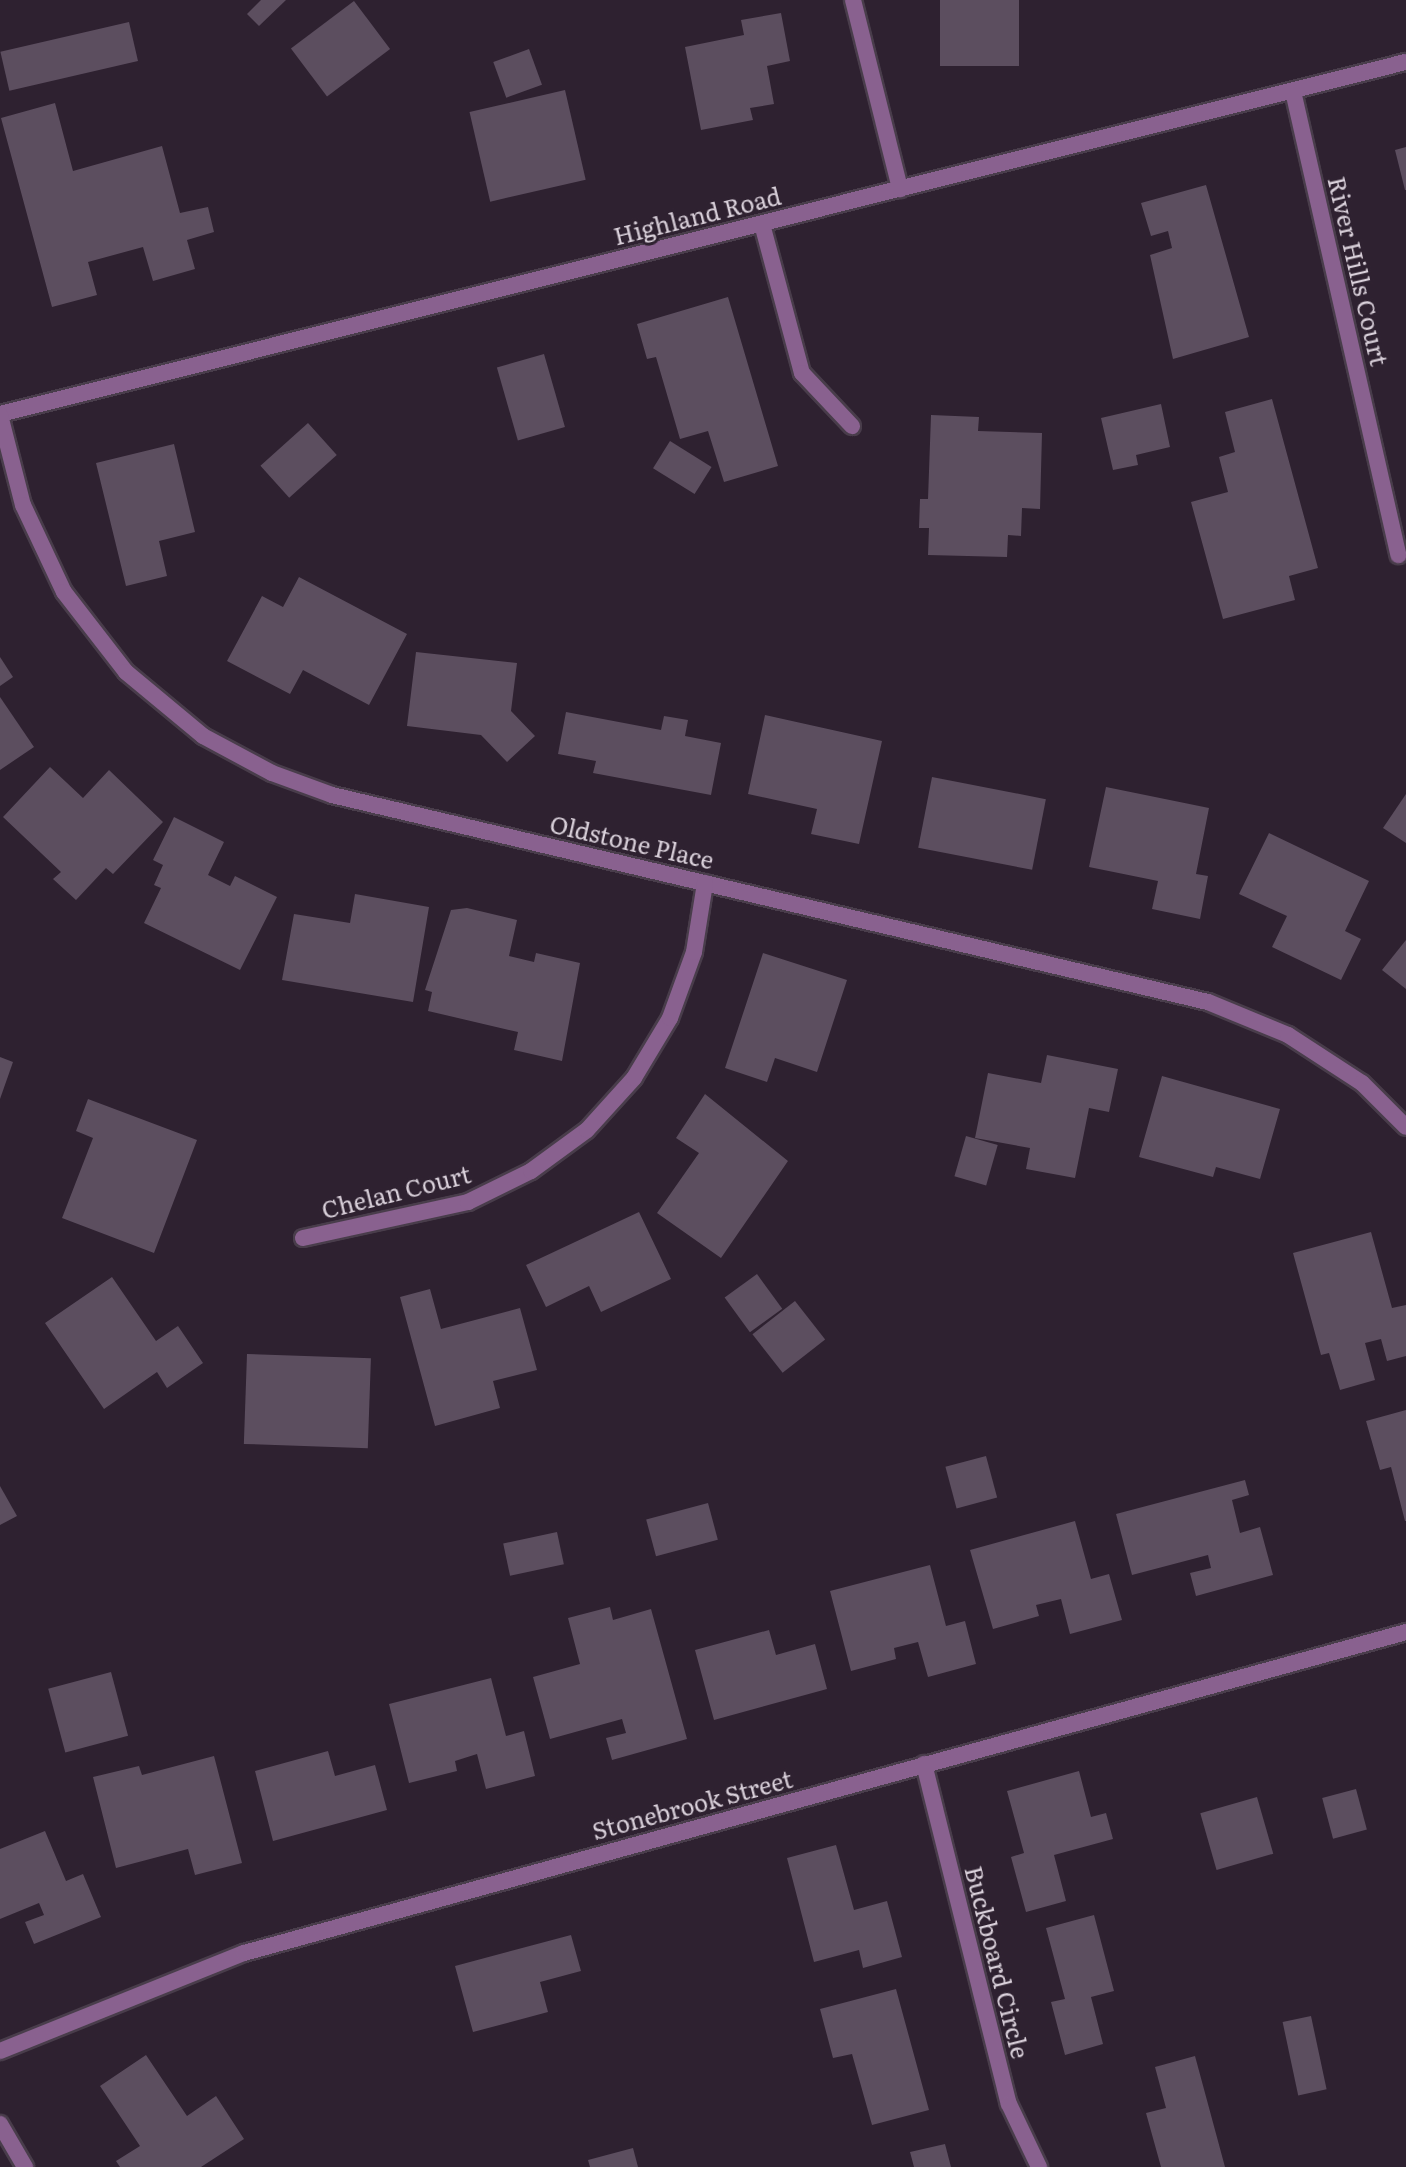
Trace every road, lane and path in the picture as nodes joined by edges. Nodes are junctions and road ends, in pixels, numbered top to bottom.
1 (853, 0) edge
2 (1406, 62) edge
3 (1293, 91) junction
4 (900, 189) junction
5 (762, 224) junction
6 (0, 415) edge
7 (852, 426) dead end
8 (1398, 555) dead end
9 (705, 883) junction
10 (1406, 1127) edge
11 (303, 1238) dead end
12 (1406, 1632) edge
13 (924, 1764) junction
14 (0, 2051) edge
15 (0, 2124) edge
16 (25, 2167) edge
17 (1039, 2167) edge

1 - 4 street
2 - 3 street, Highland Road
3 - 4 street, Highland Road
3 - 8 street, River Hills Court
4 - 5 street, Highland Road
5 - 6 street, Highland Road
5 - 7 street
6 - 9 street, Oldstone Place
9 - 10 street, Oldstone Place
9 - 11 street, Chelan Court
12 - 13 street, Stonebrook Street
13 - 14 street, Stonebrook Street
13 - 17 street, Buckboard Circle
15 - 16 street

